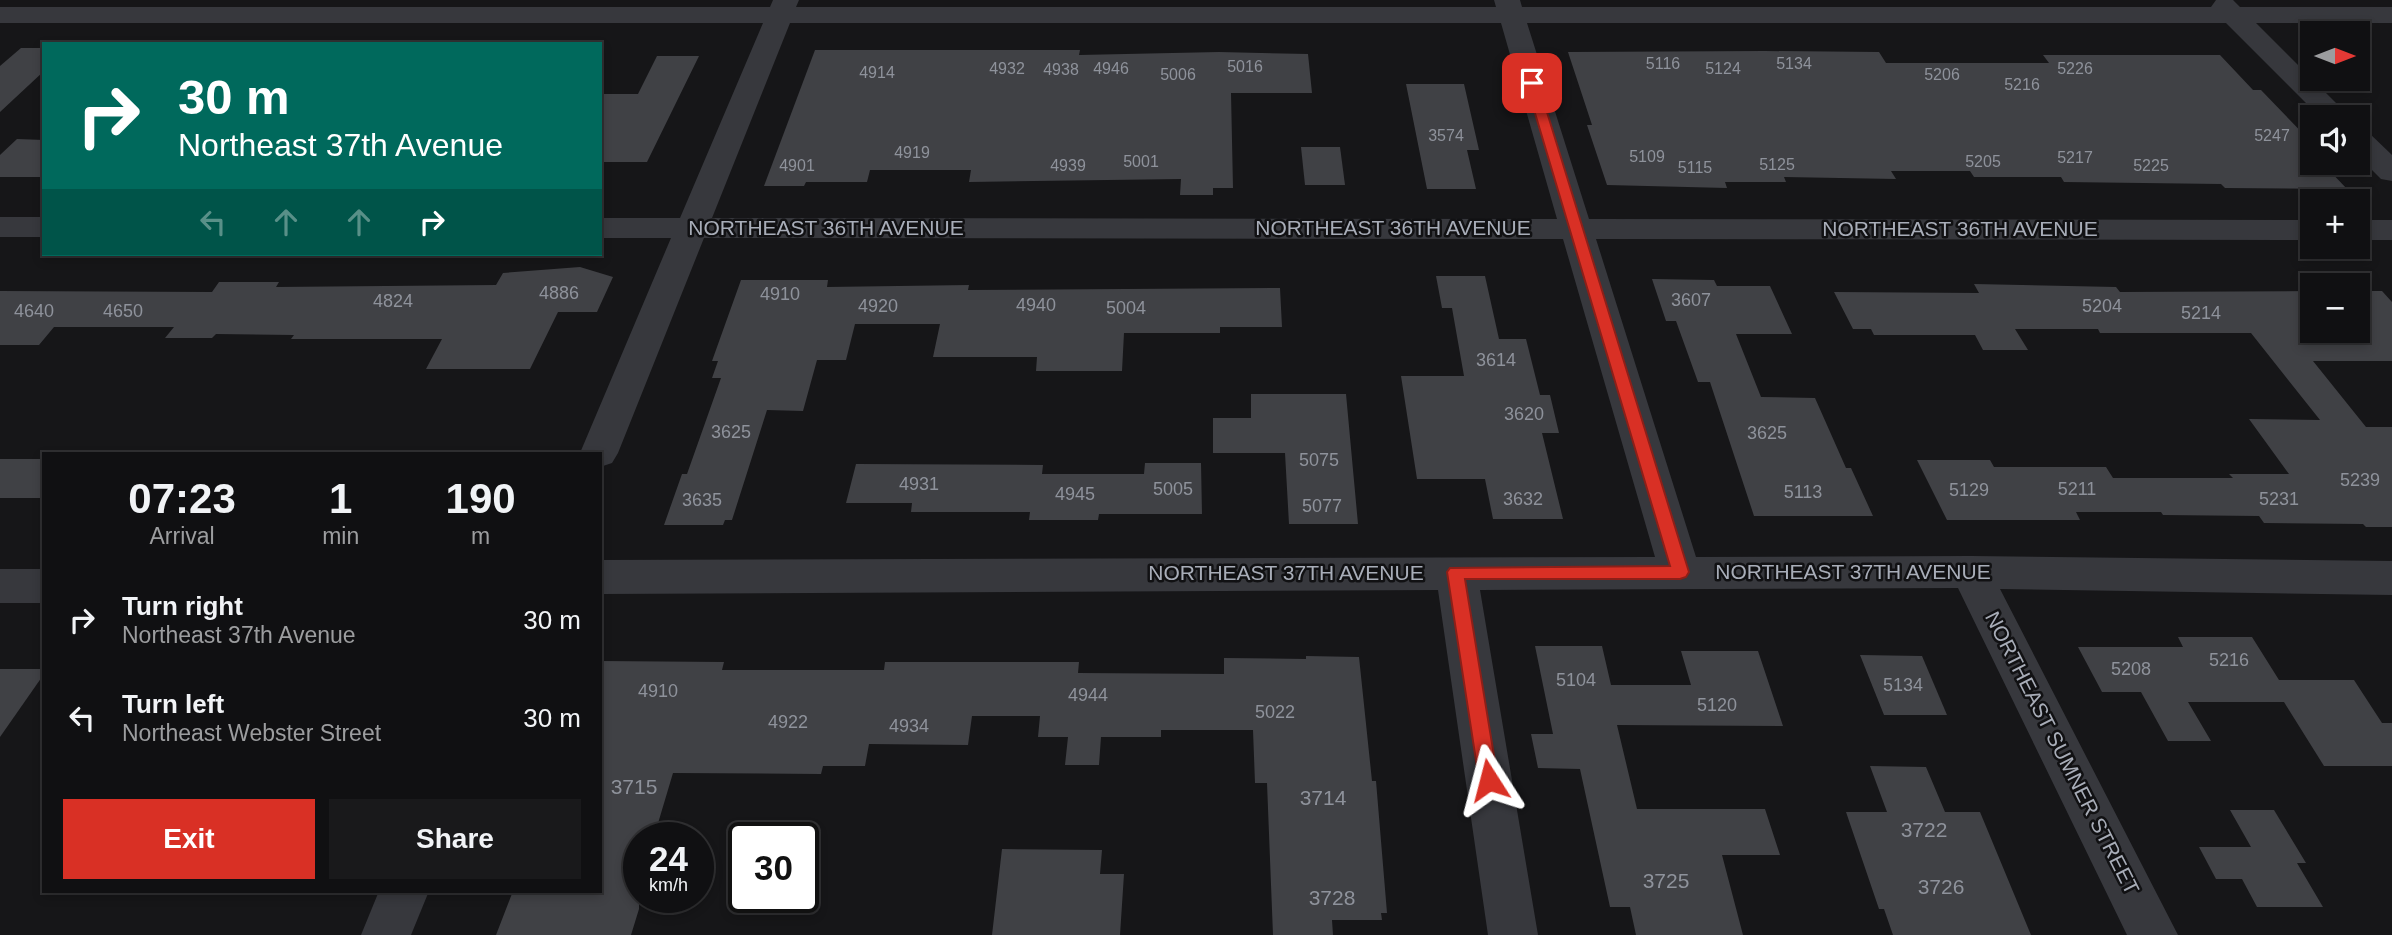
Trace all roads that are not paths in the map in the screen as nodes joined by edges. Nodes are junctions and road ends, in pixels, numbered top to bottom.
1 (1509, 7) edge
2 (2225, 7) edge
3 (783, 8) edge
4 (12, 15) edge
5 (2392, 15) edge
6 (2324, 105) edge
7 (2370, 151) edge
8 (2392, 172) edge
9 (0, 228) edge
10 (42, 228) edge
11 (602, 228) edge
12 (692, 228) junction
13 (1575, 228) junction
14 (2300, 230) edge
15 (2370, 230) edge
16 (2392, 230) edge
17 (599, 452) edge
18 (1456, 572) junction
19 (1680, 572) junction
20 (1971, 572) junction
21 (602, 577) edge
22 (2392, 578) edge
23 (0, 586) edge
24 (42, 586) edge
25 (403, 893) edge
26 (386, 935) edge
27 (1513, 935) edge
28 (2153, 935) edge

1 - 2 street
1 - 3 street
1 - 13 street
2 - 5 street
2 - 6 street
3 - 4 street
3 - 12 street
7 - 8 street
9 - 10 street
11 - 12 street, NORTHEAST 36TH AVENUE
12 - 13 street, NORTHEAST 36TH AVENUE
12 - 17 street
13 - 14 street, NORTHEAST 36TH AVENUE
13 - 19 street
15 - 16 street
18 - 19 street, NORTHEAST 37TH AVENUE
18 - 21 street, NORTHEAST 37TH AVENUE
18 - 27 street
19 - 20 street, NORTHEAST 37TH AVENUE
20 - 22 street, NORTHEAST 37TH AVENUE
20 - 28 street, NORTHEAST SUMNER STREET
23 - 24 street
25 - 26 street

